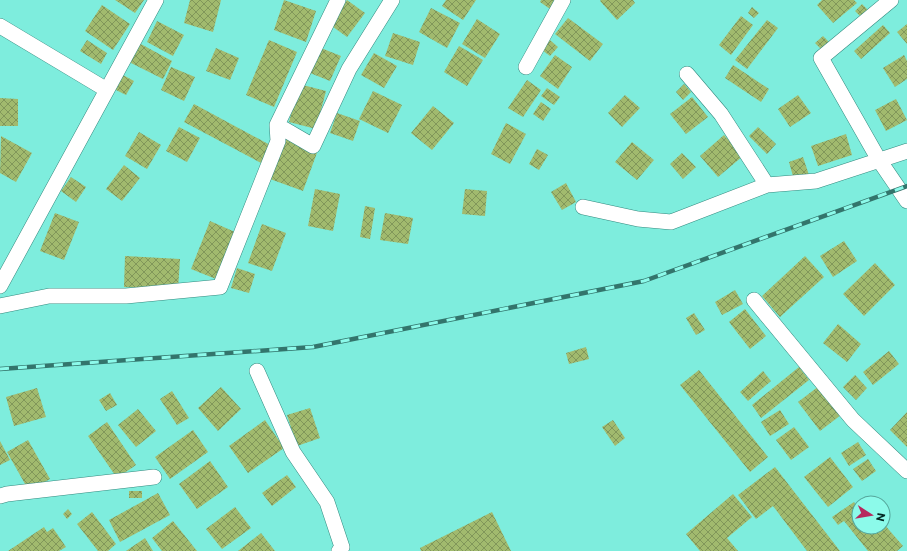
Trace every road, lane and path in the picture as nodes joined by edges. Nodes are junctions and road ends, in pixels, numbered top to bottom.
1 (156, 0) edge
2 (338, 0) edge
3 (392, 0) edge
4 (563, 0) edge
5 (891, 0) edge
6 (0, 26) edge
7 (526, 68) dead end
8 (687, 74) dead end
9 (107, 90) junction
10 (277, 125) junction
11 (907, 151) edge
12 (879, 160) junction
13 (767, 185) junction
14 (907, 201) edge
15 (583, 207) dead end
16 (0, 286) edge
17 (754, 300) dead end
18 (0, 306) edge
19 (257, 371) dead end
20 (907, 471) edge
21 (154, 478) dead end
22 (0, 496) edge
23 (339, 551) edge

1 - 9 street
2 - 10 street
3 - 10 street
4 - 7 street
5 - 12 street
6 - 9 street
8 - 13 street
9 - 16 street
10 - 18 street
11 - 12 street
12 - 13 street
12 - 14 street
13 - 15 street
17 - 20 street
19 - 23 street
21 - 22 street

